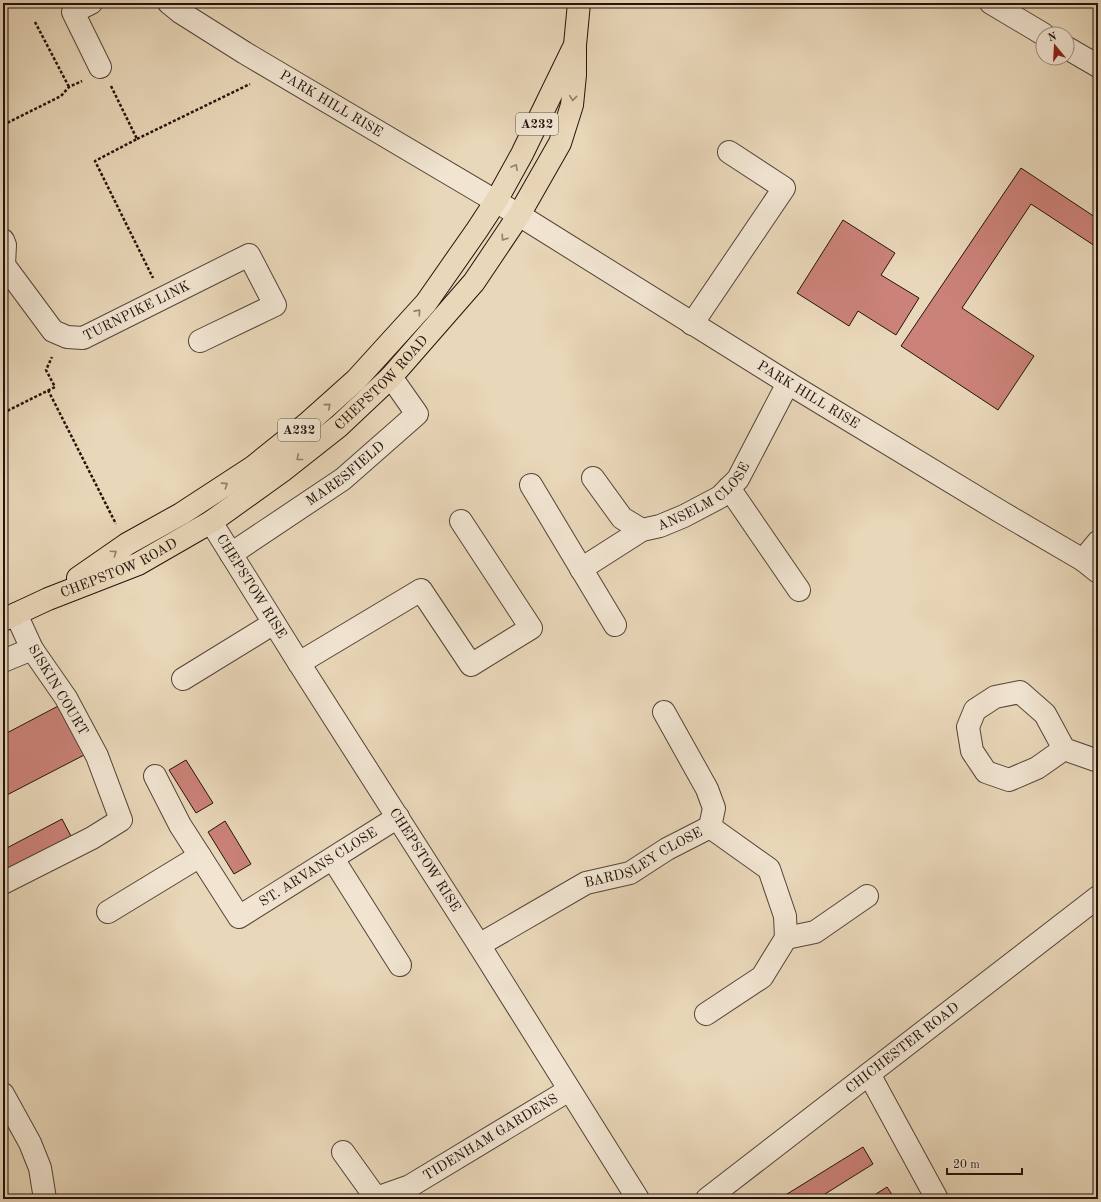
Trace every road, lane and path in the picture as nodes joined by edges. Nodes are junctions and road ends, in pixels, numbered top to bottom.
1 (91, 3) edge
2 (170, 3) edge
3 (579, 3) edge
4 (991, 3) edge
5 (35, 22) dead end
6 (1035, 29) edge
7 (575, 45) junction
8 (1075, 53) edge
9 (1098, 66) edge
10 (275, 71) junction
11 (105, 76) joint
12 (83, 81) dead end
13 (69, 88) junction
14 (3, 125) edge
15 (137, 139) junction
16 (729, 152) dead end
17 (496, 201) junction
18 (520, 215) junction
19 (3, 240) edge
20 (4, 266) edge
21 (163, 298) junction
22 (692, 324) junction
23 (63, 335) junction
24 (200, 341) dead end
25 (391, 377) junction
26 (788, 384) junction
27 (48, 390) junction
28 (3, 413) edge
29 (593, 478) dead end
30 (531, 485) dead end
31 (729, 488) junction
32 (461, 521) dead end
33 (211, 522) junction
34 (119, 529) dead end
35 (642, 530) junction
36 (1098, 542) edge
37 (231, 554) junction
38 (1090, 566) edge
39 (581, 569) junction
40 (799, 590) dead end
41 (48, 599) junction
42 (9, 617) edge
43 (274, 623) junction
44 (615, 625) dead end
45 (32, 649) junction
46 (3, 661) edge
47 (299, 663) junction
48 (183, 679) dead end
49 (664, 712) dead end
50 (1064, 749) junction
51 (1098, 761) edge
52 (155, 776) dead end
53 (398, 817) junction
54 (710, 826) junction
55 (200, 856) junction
56 (333, 859) junction
57 (3, 883) edge
58 (866, 896) dead end
59 (1098, 897) edge
60 (108, 912) dead end
61 (786, 938) junction
62 (479, 945) junction
63 (400, 965) dead end
64 (706, 1014) dead end
65 (869, 1074) junction
66 (569, 1090) junction
67 (3, 1094) edge
68 (344, 1152) dead end
69 (45, 1199) edge
70 (638, 1199) edge
71 (707, 1199) edge
72 (937, 1199) edge

1 - 11 street
2 - 10 street, PARK HILL RISE
3 - 7 highway, CHEPSTOW ROAD / A232
4 - 6 street
5 - 13 path
17 -> 7 highway, CHEPSTOW ROAD / A232
7 -> 18 highway, CHEPSTOW ROAD / A232
8 - 9 street
10 - 15 path
10 - 17 street, PARK HILL RISE
11 - 15 path
12 - 13 path
13 - 14 path
15 - 21 path
16 - 22 street
17 - 18 street, PARK HILL RISE
41 -> 17 highway, CHEPSTOW ROAD / A232
18 - 22 street, PARK HILL RISE
18 -> 25 highway, CHEPSTOW ROAD / A232
19 - 20 street, TURNPIKE LINK
20 - 23 street, TURNPIKE LINK
21 - 23 street, TURNPIKE LINK
21 - 24 street, TURNPIKE LINK
22 - 26 street, PARK HILL RISE
23 - 27 path
25 -> 33 highway, CHEPSTOW ROAD / A232
25 - 37 street, MARESFIELD
26 - 31 street, ANSELM CLOSE
26 - 38 street, PARK HILL RISE
27 - 28 path
27 - 34 path
29 - 35 street, ANSELM CLOSE
30 - 39 street
31 - 35 street, ANSELM CLOSE
31 - 40 street
32 - 47 street
33 - 37 street, CHEPSTOW RISE
33 - 41 highway, CHEPSTOW ROAD / A232
35 - 39 street
36 - 38 street
37 - 43 street, CHEPSTOW RISE
39 - 44 street
41 - 42 highway, CHEPSTOW ROAD / A232
42 - 45 street, SISKIN COURT
43 - 47 street, CHEPSTOW RISE
43 - 48 street
45 - 46 street
45 - 57 street, SISKIN COURT
47 - 53 street, CHEPSTOW RISE
49 - 54 street
50 - 50 street
50 - 51 street
52 - 55 street
53 - 56 street, ST. ARVANS CLOSE
53 - 62 street, CHEPSTOW RISE
54 - 61 street, BARDSLEY CLOSE
54 - 62 street, BARDSLEY CLOSE
55 - 56 street, ST. ARVANS CLOSE
55 - 60 street
56 - 63 street
58 - 61 street
59 - 65 street, CHICHESTER ROAD
61 - 64 street
62 - 66 street, CHEPSTOW RISE
65 - 71 street, CHICHESTER ROAD
65 - 72 street
66 - 68 street, TIDENHAM GARDENS
66 - 70 street, CHEPSTOW RISE
67 - 69 street

